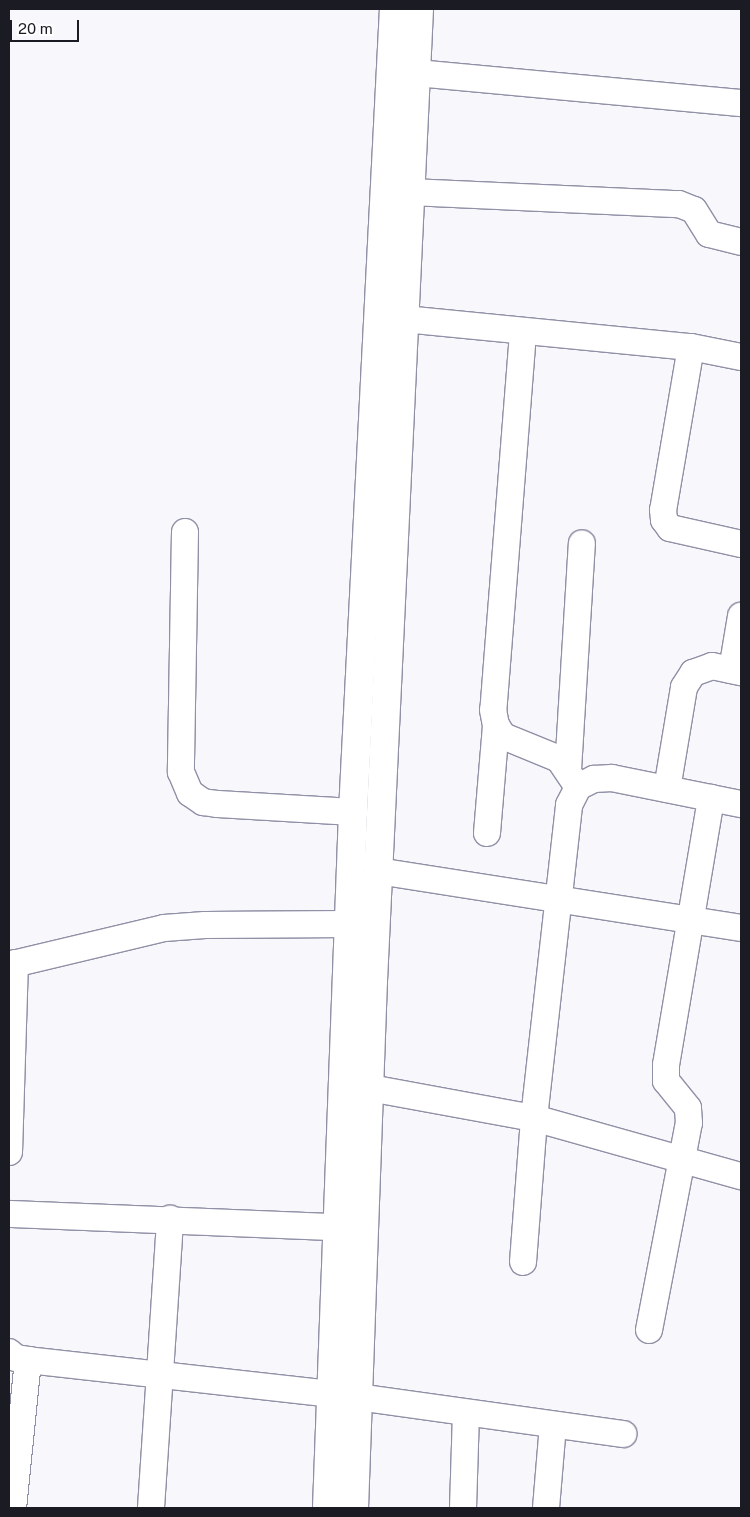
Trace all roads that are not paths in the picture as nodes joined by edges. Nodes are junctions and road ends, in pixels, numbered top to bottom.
1 (394, 9) edge
2 (419, 9) edge
3 (416, 73) junction
4 (741, 103) edge
5 (410, 192) junction
6 (741, 242) edge
7 (404, 319) junction
8 (523, 333) junction
9 (691, 347) junction
10 (741, 357) edge
11 (185, 532) dead end
12 (582, 543) dead end
13 (741, 544) edge
14 (741, 616) edge
15 (736, 671) edge
16 (496, 725) junction
17 (573, 778) junction
18 (667, 789) junction
19 (712, 798) junction
20 (741, 804) edge
21 (353, 812) junction
22 (487, 834) dead end
23 (378, 871) junction
24 (558, 900) junction
25 (691, 921) junction
26 (348, 924) junction
27 (741, 928) edge
28 (12, 964) edge
29 (342, 1084) junction
30 (370, 1087) junction
31 (534, 1118) junction
32 (9, 1152) edge
33 (682, 1158) junction
34 (741, 1176) edge
35 (9, 1214) edge
36 (170, 1219) junction
37 (336, 1228) junction
38 (522, 1262) dead end
39 (649, 1330) dead end
40 (19, 1356) edge
41 (160, 1374) junction
42 (344, 1396) junction
43 (466, 1415) junction
44 (553, 1425) junction
45 (623, 1434) dead end
46 (13, 1508) edge
47 (151, 1508) edge
48 (327, 1508) edge
49 (354, 1508) edge
50 (463, 1508) edge
51 (546, 1508) edge

1 - 21 highway
2 - 3 highway
3 - 4 street
3 - 5 highway
5 - 6 street
5 - 7 highway
7 - 8 street
7 - 23 highway
8 - 9 street
8 - 16 street
9 - 10 street
9 - 13 street
11 - 21 street
12 - 17 street
14 - 15 street
15 - 18 street
16 - 17 street
16 - 22 street
17 - 18 street
17 - 24 street
18 - 19 street
19 - 20 street
19 - 25 street
21 - 26 highway
23 - 24 street
23 - 30 highway
24 - 25 street
24 - 31 street
25 - 27 street
25 - 33 street
26 - 28 street
26 - 29 highway
28 - 32 street
29 - 30 street
29 - 37 highway
30 - 31 street
30 - 42 highway
31 - 33 street
31 - 38 street
33 - 34 street
33 - 39 street
35 - 36 street
36 - 37 street
36 - 41 street
37 - 42 highway
40 - 41 street
40 - 46 street
41 - 42 street
41 - 47 street
42 - 43 street
42 - 48 highway
42 - 49 highway
43 - 44 street
43 - 50 street
44 - 45 street
44 - 51 street

